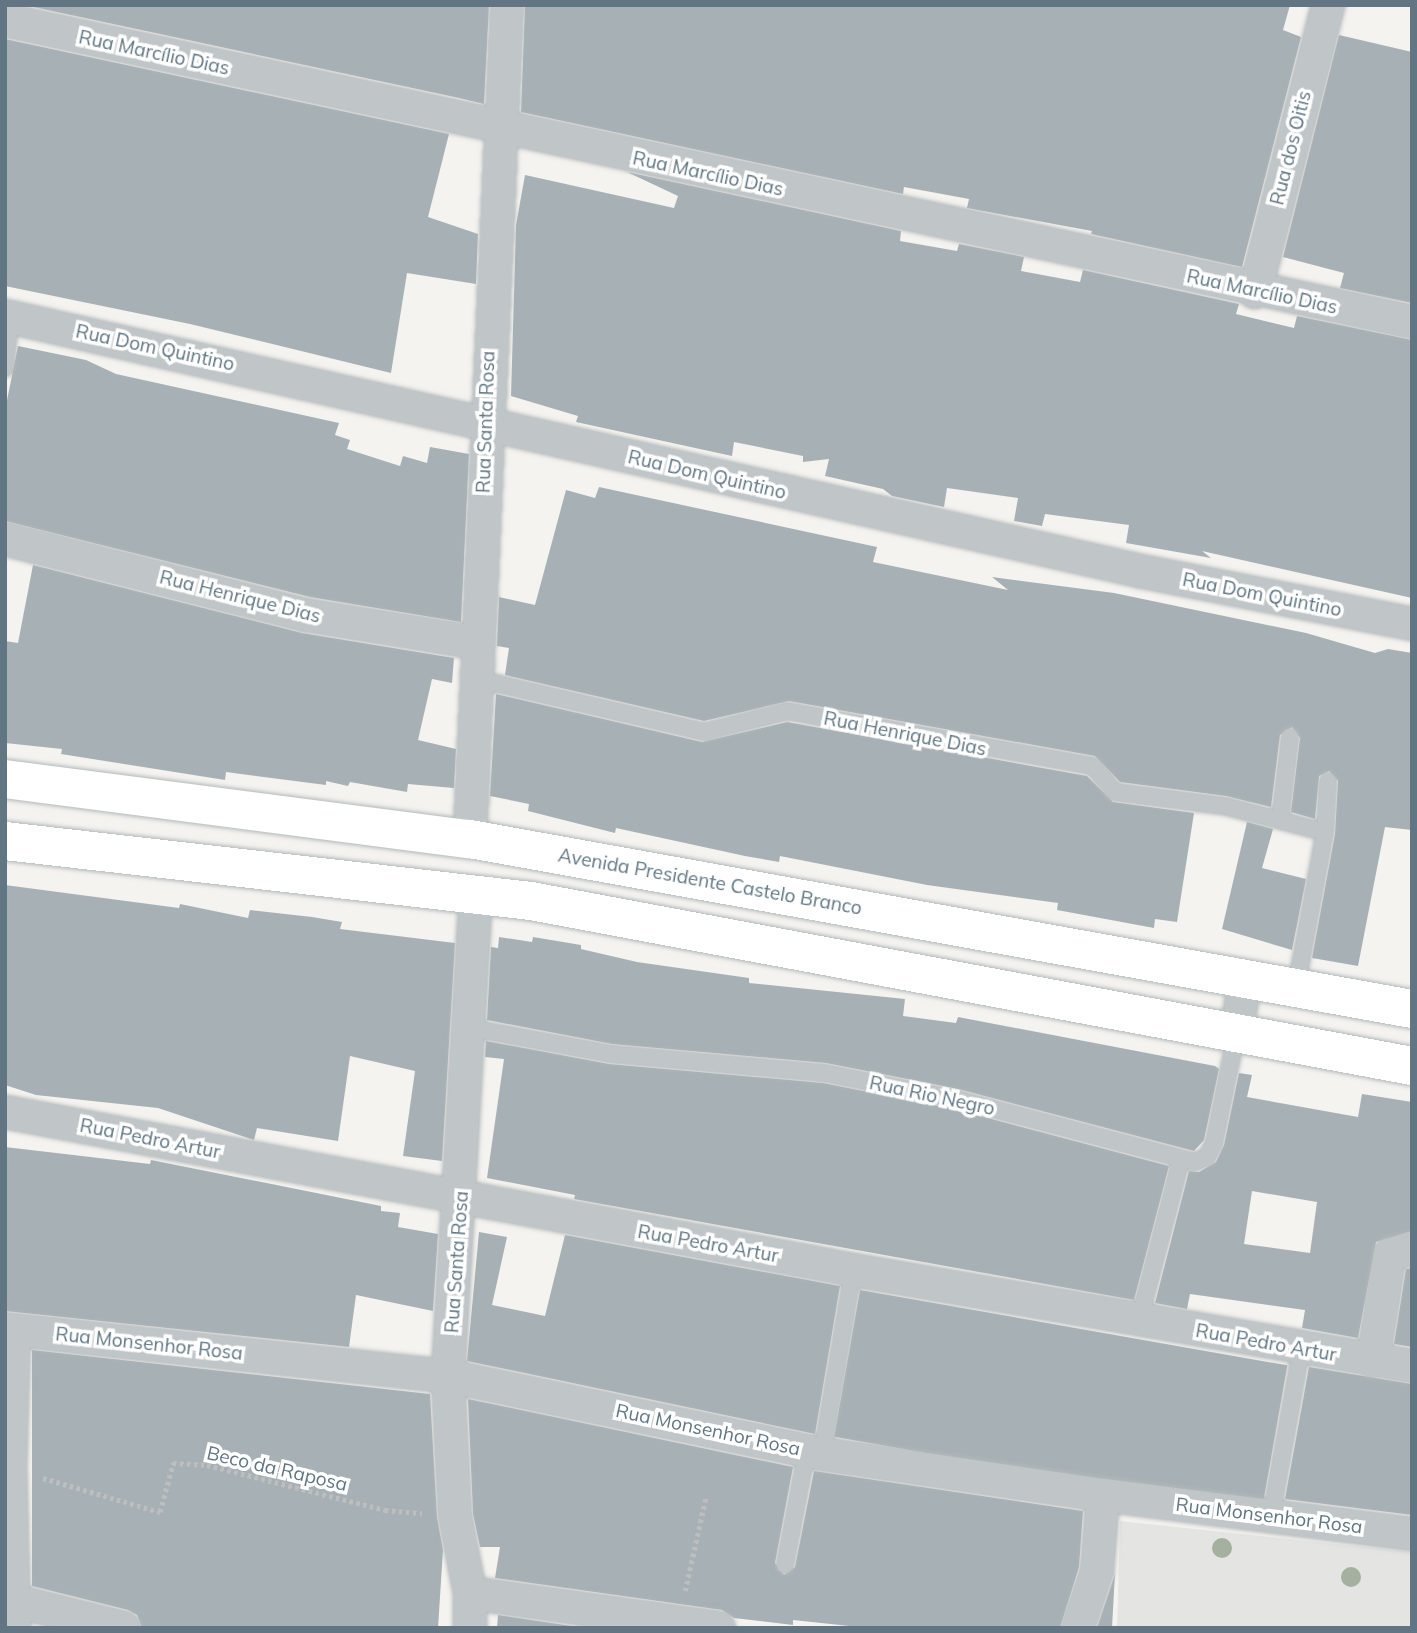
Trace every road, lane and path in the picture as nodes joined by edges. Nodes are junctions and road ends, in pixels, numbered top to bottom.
1 (507, 5) edge
2 (1328, 5) edge
3 (5, 20) edge
4 (500, 129) junction
5 (1255, 292) junction
6 (8, 317) edge
7 (1412, 322) edge
8 (5, 368) edge
9 (486, 426) junction
10 (5, 539) edge
11 (1412, 624) edge
12 (478, 643) junction
13 (477, 679) junction
14 (1290, 737) dead end
15 (5, 779) edge
16 (1328, 781) dead end
17 (49, 783) junction
18 (1280, 820) junction
19 (1325, 832) junction
20 (470, 839) junction
21 (5, 841) edge
22 (44, 845) junction
23 (476, 895) junction
24 (1245, 979) junction
25 (1296, 988) junction
26 (1412, 1009) edge
27 (471, 1028) junction
28 (1236, 1035) junction
29 (1412, 1066) edge
30 (5, 1112) edge
31 (1181, 1160) junction
32 (462, 1199) junction
33 (1412, 1249) edge
34 (853, 1270) junction
35 (1139, 1321) junction
36 (10, 1329) edge
37 (1301, 1350) junction
38 (1373, 1361) junction
39 (1412, 1366) edge
40 (449, 1376) junction
41 (814, 1452) junction
42 (10, 1469) junction
43 (1103, 1495) junction
44 (706, 1496) dead end
45 (455, 1516) junction
46 (1270, 1517) junction
47 (1412, 1534) edge
48 (785, 1566) dead end
49 (470, 1593) junction
50 (14, 1614) edge
51 (675, 1622) junction
52 (124, 1628) edge
53 (470, 1628) edge
54 (719, 1628) edge
55 (1078, 1628) edge

1 - 4 street, Rua Santa Rosa
2 - 5 street, Rua dos Oitis
3 - 4 street, Rua Marcílio Dias
4 - 5 street, Rua Marcílio Dias
4 - 9 street, Rua Santa Rosa
5 - 7 street, Rua Marcílio Dias
6 - 8 lane
6 - 9 street, Rua Dom Quintino
9 - 11 street, Rua Dom Quintino
9 - 12 street, Rua Santa Rosa
10 - 12 street, Rua Henrique Dias
12 - 13 street, Rua Santa Rosa
13 - 18 lane, Rua Henrique Dias
13 - 20 street, Rua Santa Rosa
14 - 18 lane
15 - 17 main road, Avenida Presidente Castelo Branco
16 - 19 lane
17 - 20 main road, Avenida Presidente Castelo Branco
17 - 22 main road
18 - 19 lane, Rua Henrique Dias
19 - 25 lane
20 - 24 main road, Avenida Presidente Castelo Branco
21 - 22 main road
22 - 23 main road
23 - 27 street, Rua Santa Rosa
23 - 28 main road
24 - 25 main road, Avenida Presidente Castelo Branco
24 - 28 street
25 - 26 main road, Avenida Presidente Castelo Branco
27 - 31 lane, Rua Rio Negro
27 - 32 street, Rua Santa Rosa
28 - 29 main road
28 - 31 lane
30 - 32 street, Rua Pedro Artur
31 - 35 lane
32 - 34 street, Rua Pedro Artur
32 - 40 street, Rua Santa Rosa
33 - 38 street
34 - 35 street, Rua Pedro Artur
34 - 41 lane
35 - 37 street, Rua Pedro Artur
36 - 40 street, Rua Monsenhor Rosa
36 - 42 street
37 - 38 street, Rua Pedro Artur
37 - 46 lane
38 - 39 street, Rua Pedro Artur
40 - 41 street, Rua Monsenhor Rosa
40 - 45 street, Rua Santa Rosa
41 - 43 street, Rua Monsenhor Rosa
41 - 48 lane
42 - 45 path, Beco da Raposa
42 - 50 street
43 - 46 street, Rua Monsenhor Rosa
43 - 55 street
44 - 51 path
45 - 49 street, Rua Santa Rosa
46 - 47 street, Rua Monsenhor Rosa
49 - 51 street
49 - 53 street, Rua Santa Rosa
50 - 52 street
51 - 54 street

